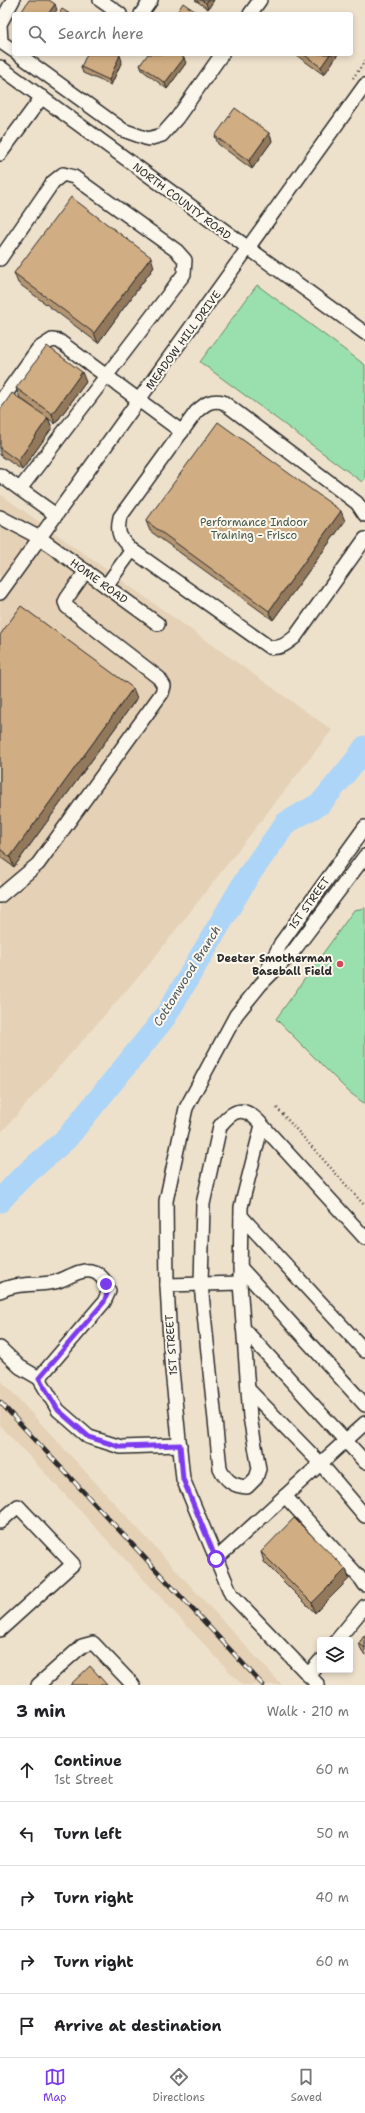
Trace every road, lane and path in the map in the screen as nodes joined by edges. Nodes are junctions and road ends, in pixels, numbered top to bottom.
1 (13, 0) edge
2 (100, 0) edge
3 (151, 0) edge
4 (260, 0) edge
5 (117, 12) edge
6 (142, 12) edge
7 (251, 12) edge
8 (12, 50) edge
9 (21, 56) edge
10 (221, 56) edge
11 (0, 67) edge
12 (365, 85) edge
13 (42, 97) junction
14 (0, 154) edge
15 (248, 250) junction
16 (0, 259) edge
17 (365, 333) edge
18 (107, 376) junction
19 (140, 400) junction
20 (0, 402) edge
21 (182, 432) junction
22 (0, 475) edge
23 (20, 489) junction
24 (56, 515) junction
25 (365, 516) edge
26 (0, 517) edge
27 (40, 538) junction
28 (365, 539) edge
29 (132, 550) junction
30 (86, 571) junction
31 (106, 586) junction
32 (0, 593) edge
33 (158, 624) dead end
34 (365, 827) edge
35 (365, 856) edge
36 (0, 896) edge
37 (261, 984) junction
38 (276, 1108) dead end
39 (262, 1125) junction
40 (365, 1206) edge
41 (241, 1216) junction
42 (365, 1238) edge
43 (240, 1267) junction
44 (240, 1283) junction
45 (167, 1285) junction
46 (201, 1285) junction
47 (0, 1292) edge
48 (243, 1328) junction
49 (0, 1348) edge
50 (365, 1351) edge
51 (39, 1378) junction
52 (248, 1389) junction
53 (365, 1405) edge
54 (365, 1423) edge
55 (346, 1441) junction
56 (180, 1445) junction
57 (365, 1462) edge
58 (320, 1464) junction
59 (285, 1496) junction
60 (365, 1516) edge
61 (0, 1522) edge
62 (216, 1559) junction
63 (365, 1585) edge
64 (365, 1606) edge
65 (0, 1630) edge
66 (339, 1637) edge
67 (317, 1664) edge
68 (308, 1675) junction
69 (38, 1685) edge
70 (134, 1685) edge
71 (318, 1685) edge

1 - 8 street
2 - 5 street
3 - 6 street
4 - 7 street
9 - 10 street
11 - 13 street, NORTH COUNTY ROAD
12 - 15 street, MEADOW HILL DRIVE
13 - 14 street
13 - 15 street, NORTH COUNTY ROAD
15 - 17 street, NORTH COUNTY ROAD
15 - 19 street, MEADOW HILL DRIVE
16 - 18 street
18 - 19 street
18 - 20 street
18 - 23 street
19 - 21 street
19 - 24 street, MEADOW HILL DRIVE
21 - 25 street
21 - 29 street
22 - 23 street
23 - 24 street
24 - 27 street, MEADOW HILL DRIVE
26 - 27 street, HOME ROAD
27 - 30 street, HOME ROAD
27 - 32 street, MEADOW HILL DRIVE
28 - 29 street
29 - 31 street
30 - 31 street, HOME ROAD
30 - 36 street
31 - 33 street, HOME ROAD
34 - 37 street, 1ST STREET
35 - 37 street, 1ST STREET
37 - 45 street, 1ST STREET
38 - 40 path
39 - 41 street
39 - 42 street
39 - 46 street
41 - 43 street
41 - 50 street
43 - 44 street
43 - 53 street
44 - 46 street
44 - 48 street
45 - 46 street
45 - 56 street, 1ST STREET
46 - 52 street
47 - 51 street
48 - 52 street
48 - 55 street
49 - 51 street
51 - 56 street
52 - 58 street
54 - 55 street
55 - 57 street
55 - 58 street
56 - 62 street, 1ST STREET
58 - 59 street
58 - 60 street
59 - 62 street
59 - 63 street
61 - 65 street
62 - 68 street, 1ST STREET
64 - 66 street
67 - 68 street
68 - 71 street, 1ST STREET
69 - 70 street

